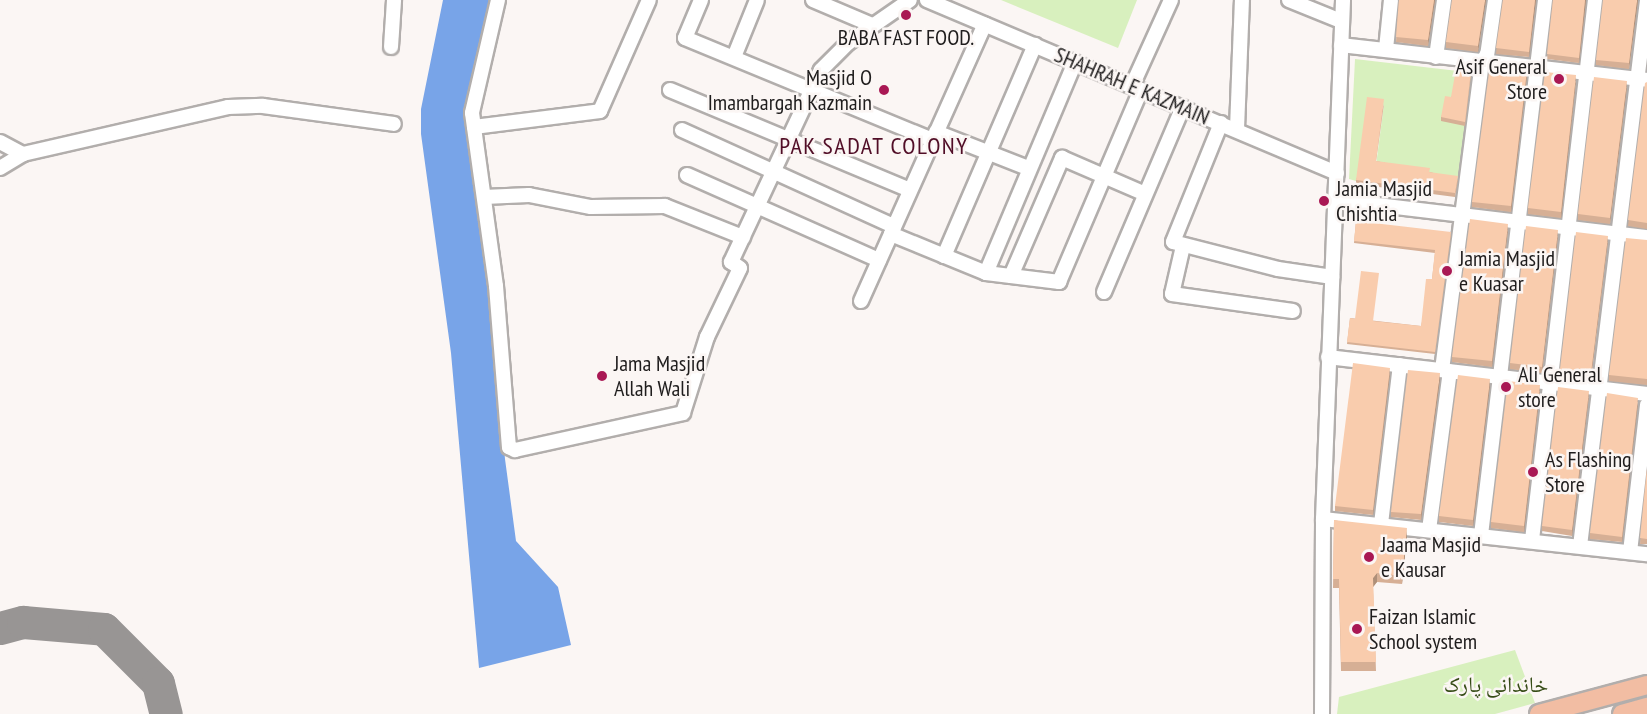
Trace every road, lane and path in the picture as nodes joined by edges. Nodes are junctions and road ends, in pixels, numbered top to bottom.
1 (394, 0) edge
2 (498, 0) edge
3 (649, 0) edge
4 (701, 0) edge
5 (757, 0) edge
6 (813, 0) edge
7 (910, 0) edge
8 (927, 0) edge
9 (1171, 0) edge
10 (1242, 0) edge
11 (1289, 0) edge
12 (1343, 0) edge
13 (1391, 0) edge
14 (1444, 0) edge
15 (1495, 0) edge
16 (1545, 0) edge
17 (1595, 0) edge
18 (1647, 0) edge
19 (1341, 21) junction
20 (985, 24) junction
21 (872, 25) junction
22 (1035, 45) junction
23 (1341, 45) junction
24 (391, 47) dead end
25 (1386, 50) junction
26 (734, 57) junction
27 (1436, 57) junction
28 (1485, 60) junction
29 (1075, 62) junction
30 (1537, 65) junction
31 (1586, 72) junction
32 (1642, 79) edge
33 (1136, 88) junction
34 (670, 90) dead end
35 (813, 92) junction
36 (1182, 107) junction
37 (1221, 123) junction
38 (394, 124) dead end
39 (474, 127) junction
40 (1237, 129) junction
41 (682, 130) dead end
42 (934, 136) junction
43 (789, 141) junction
44 (0, 142) edge
45 (986, 152) junction
46 (23, 154) junction
47 (0, 168) edge
48 (1028, 168) junction
49 (774, 172) junction
50 (1337, 173) junction
51 (687, 175) dead end
52 (1103, 175) junction
53 (910, 190) junction
54 (1143, 193) junction
55 (483, 196) junction
56 (1336, 200) junction
57 (757, 207) junction
58 (1463, 214) junction
59 (1517, 221) junction
60 (1569, 227) junction
61 (892, 230) junction
62 (1617, 233) junction
63 (742, 237) junction
64 (1647, 237) edge
65 (1184, 246) junction
66 (944, 256) junction
67 (879, 260) junction
68 (986, 273) junction
69 (1011, 276) junction
70 (1332, 277) junction
71 (1104, 292) dead end
72 (861, 301) dead end
73 (1293, 311) dead end
74 (1328, 357) junction
75 (1400, 365) junction
76 (1446, 371) junction
77 (1500, 378) junction
78 (1550, 383) junction
79 (1599, 388) junction
80 (1647, 394) edge
81 (1647, 405) edge
82 (1323, 519) junction
83 (1381, 524) junction
84 (1429, 530) junction
85 (1481, 535) junction
86 (1532, 540) junction
87 (1581, 546) junction
88 (1630, 552) junction
89 (1647, 554) edge
90 (1647, 685) edge
91 (1647, 707) edge
92 (1322, 714) edge
93 (1539, 714) edge
94 (1622, 714) edge

1 - 24 street
2 - 39 street
3 - 39 street
4 - 26 street
5 - 26 street
6 - 21 street
7 - 21 street
8 - 20 street, SHAHRAH E KAZMAIN
9 - 33 street
10 - 40 street
11 - 19 street
12 - 19 street
13 - 25 street
14 - 27 street
15 - 28 street
16 - 30 street
17 - 31 street
18 - 32 street
19 - 23 street
20 - 22 street, SHAHRAH E KAZMAIN
20 - 42 street
21 - 35 street
22 - 29 street, SHAHRAH E KAZMAIN
22 - 45 street
23 - 25 street
23 - 50 street
25 - 27 street
26 - 35 street
27 - 28 street
28 - 30 street
28 - 58 street
29 - 33 street, SHAHRAH E KAZMAIN
29 - 48 street
30 - 31 street
30 - 59 street
31 - 32 street
31 - 60 street
32 - 62 street
33 - 36 street, SHAHRAH E KAZMAIN
33 - 52 street
34 - 43 street
35 - 42 street
35 - 43 street
36 - 37 street, SHAHRAH E KAZMAIN
36 - 54 street
37 - 40 street, SHAHRAH E KAZMAIN
37 - 65 street
38 - 46 street
39 - 55 street
40 - 50 street, SHAHRAH E KAZMAIN
41 - 49 street
42 - 45 street
42 - 53 street
43 - 49 street
43 - 53 street
44 - 46 street
45 - 48 street
45 - 66 street
46 - 47 street
48 - 68 street
49 - 57 street
49 - 61 street
50 - 56 street
51 - 57 street
52 - 54 street
52 - 69 street
52 - 69 street
53 - 61 street
54 - 71 street
55 - 63 street
55 - 63 street
56 - 58 street
56 - 70 street
57 - 63 street
57 - 67 street
58 - 59 street
58 - 76 street
59 - 60 street
59 - 77 street
60 - 62 street
60 - 78 street
61 - 66 street
61 - 67 street
62 - 64 street
62 - 79 street
65 - 70 street
65 - 73 street
66 - 68 street
67 - 72 street
68 - 69 street
70 - 74 street
74 - 75 street
74 - 82 street
75 - 76 street
75 - 83 street
76 - 77 street
76 - 84 street
77 - 78 street
77 - 85 street
78 - 79 street
78 - 86 street
79 - 80 street
79 - 87 street
81 - 88 street
82 - 83 street
82 - 92 street
83 - 84 street
84 - 85 street
85 - 86 street
86 - 87 street
87 - 88 street
88 - 89 street
90 - 93 main road
91 - 94 main road

